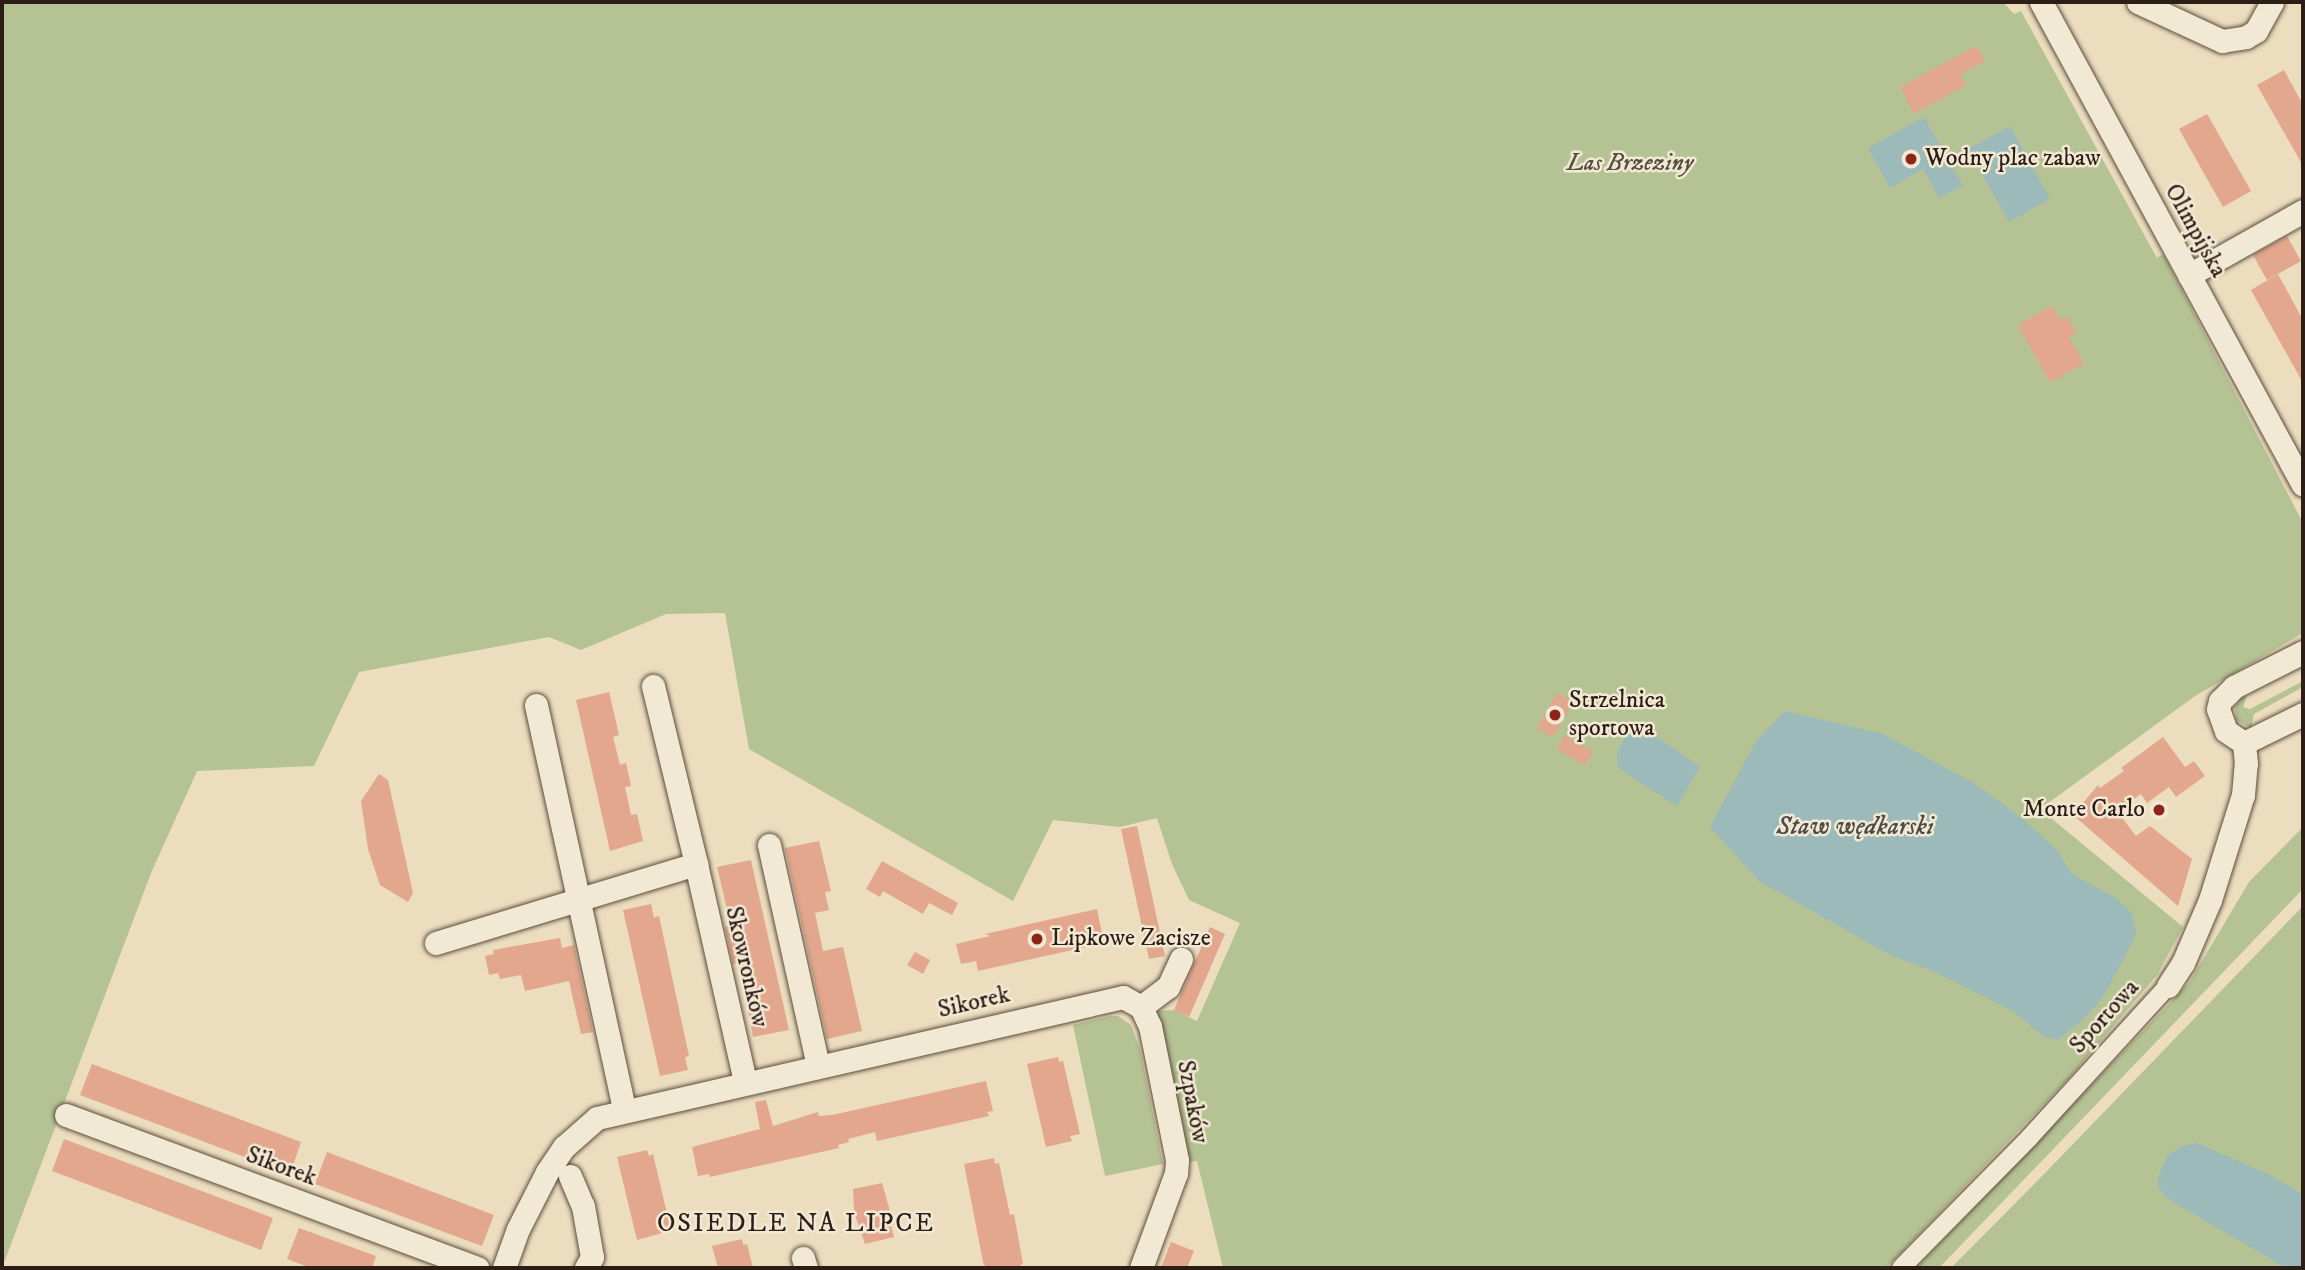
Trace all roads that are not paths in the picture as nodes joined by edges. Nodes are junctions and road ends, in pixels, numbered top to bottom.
1 (2041, 2) edge
2 (2138, 2) edge
3 (2272, 2) edge
4 (2303, 211) edge
5 (2189, 275) junction
6 (2303, 485) edge
7 (2303, 652) edge
8 (653, 686) dead end
9 (536, 705) dead end
10 (2303, 713) edge
11 (2244, 743) junction
12 (769, 845) dead end
13 (696, 864) junction
14 (578, 898) junction
15 (436, 943) dead end
16 (1181, 959) dead end
17 (2168, 986) joint
18 (1141, 1007) junction
19 (818, 1066) junction
20 (745, 1082) junction
21 (624, 1110) junction
22 (66, 1115) dead end
23 (570, 1176) dead end
24 (477, 1268) edge
25 (504, 1268) edge
26 (586, 1268) edge
27 (1141, 1268) edge
28 (1901, 1268) edge

1 - 5 street, Olimpijska
2 - 3 street
4 - 5 street
5 - 6 street, Olimpijska
7 - 11 street
8 - 13 street, Skowronków
9 - 14 street
10 - 11 street
11 - 17 street, Sportowa
12 - 19 street
13 - 14 street
13 - 20 street, Skowronków
14 - 15 street
14 - 21 street
16 - 18 street
17 - 28 street, Sportowa
18 - 19 street, Sikorek
18 - 27 street, Szpaków
19 - 20 street, Sikorek
20 - 21 street, Sikorek
21 - 25 street, Sikorek
22 - 24 street, Sikorek
23 - 26 street

